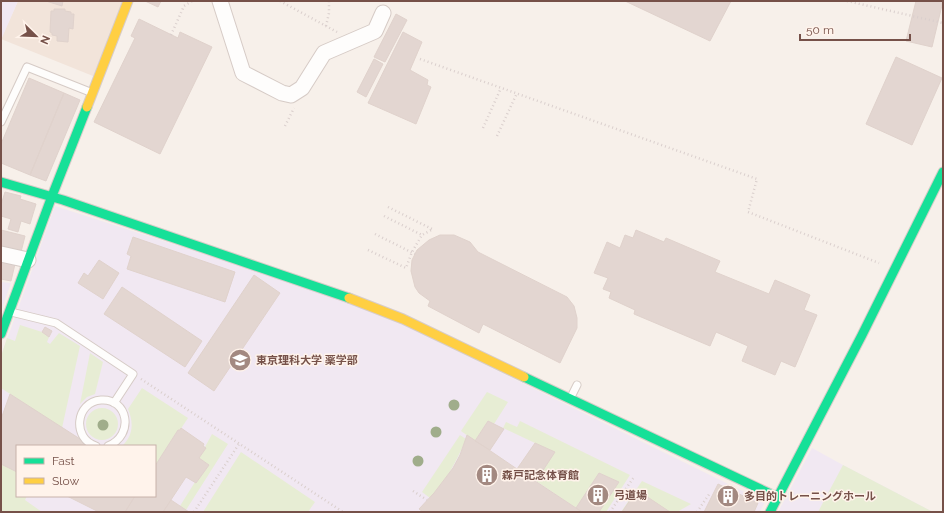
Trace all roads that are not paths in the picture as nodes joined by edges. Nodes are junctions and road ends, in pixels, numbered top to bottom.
1 (128, 1) edge
2 (220, 1) edge
3 (383, 13) dead end
4 (94, 97) junction
5 (1, 122) edge
6 (943, 172) edge
7 (1, 182) edge
8 (52, 196) junction
9 (1, 254) edge
10 (28, 260) junction
11 (8, 311) junction
12 (1, 334) edge
13 (577, 385) dead end
14 (570, 399) junction
15 (114, 403) junction
16 (94, 445) edge
17 (110, 445) edge
18 (777, 497) junction
19 (770, 512) edge

1 - 4 street
2 - 3 street
4 - 5 lane
4 - 8 street
6 - 18 street
7 - 8 street
8 - 10 street
8 - 14 street
9 - 10 street
10 - 11 street
11 - 12 street
11 - 15 lane
13 - 14 lane
14 - 18 street
15 - 16 lane
15 - 17 lane
18 - 19 street

